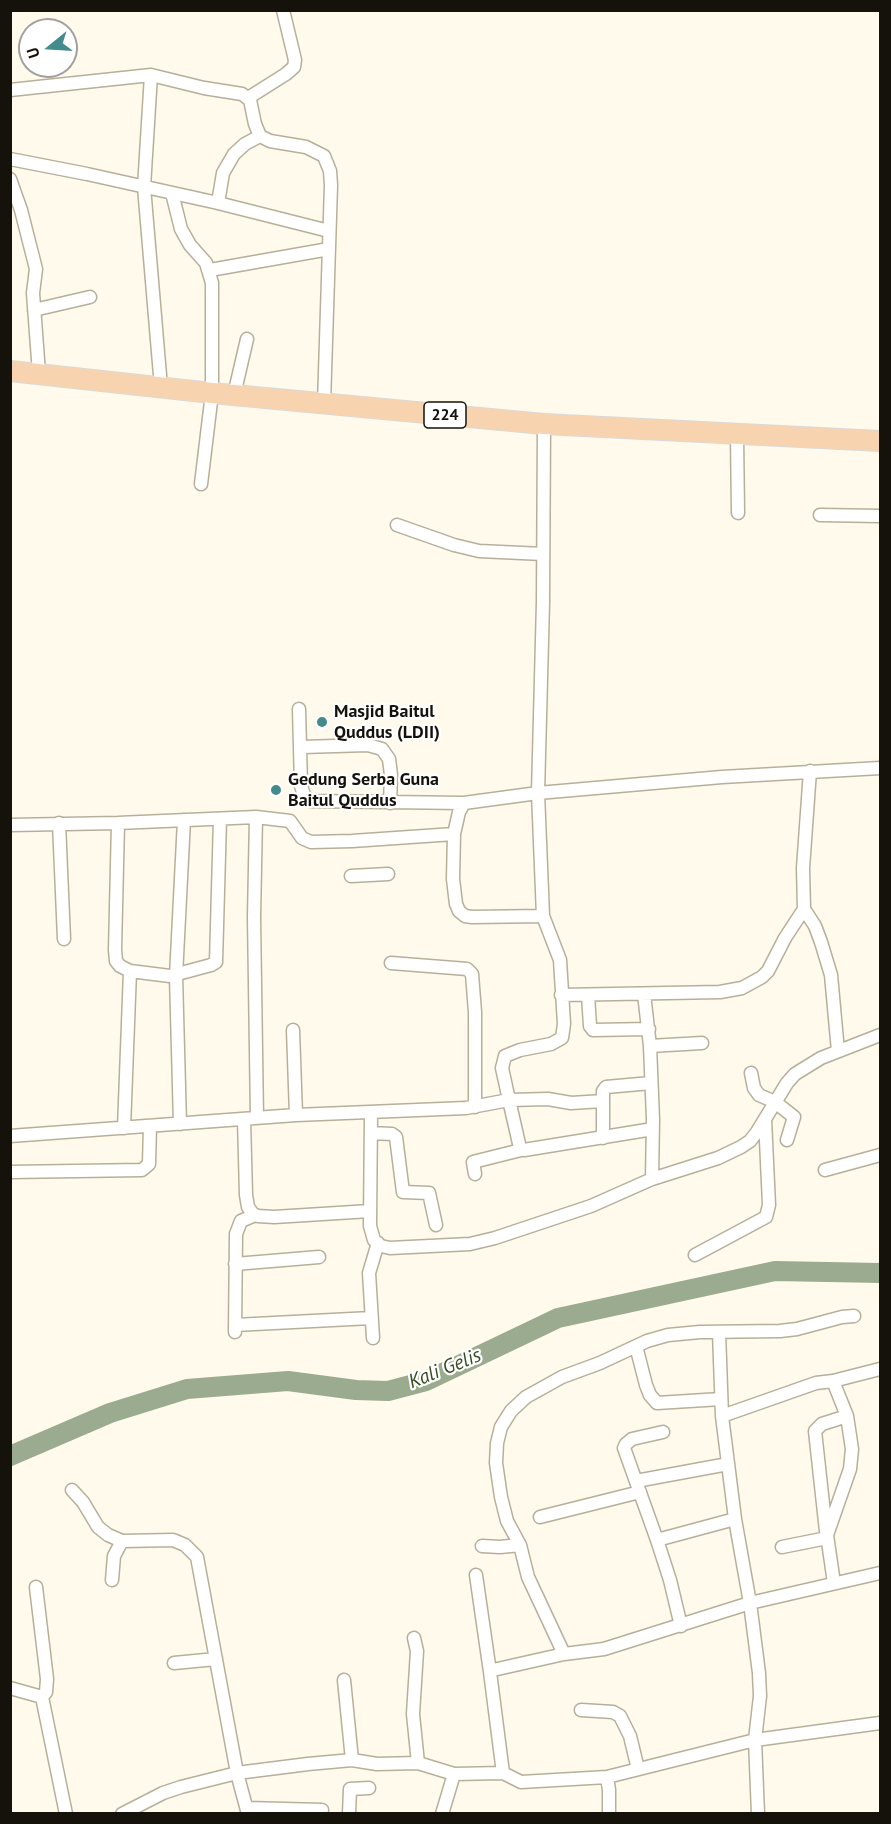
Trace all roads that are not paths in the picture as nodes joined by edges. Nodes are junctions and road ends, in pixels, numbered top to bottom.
1 (283, 10) edge
2 (151, 75) junction
3 (10, 90) edge
4 (248, 98) junction
5 (260, 136) junction
6 (10, 159) edge
7 (10, 179) edge
8 (144, 187) junction
9 (172, 193) junction
10 (218, 203) junction
11 (329, 231) junction
12 (329, 249) junction
13 (210, 270) junction
14 (90, 297) dead end
15 (34, 310) junction
16 (247, 339) dead end
17 (10, 371) edge
18 (39, 373) junction
19 (161, 387) junction
20 (212, 393) junction
21 (234, 395) junction
22 (324, 403) junction
23 (544, 424) junction
24 (737, 435) junction
25 (880, 441) edge
26 (201, 484) dead end
27 (738, 513) dead end
28 (820, 515) dead end
29 (880, 516) edge
30 (398, 525) dead end
31 (543, 554) junction
32 (299, 709) dead end
33 (302, 747) junction
34 (880, 768) edge
35 (810, 771) junction
36 (538, 793) junction
37 (464, 802) junction
38 (390, 803) junction
39 (256, 817) junction
40 (220, 819) junction
41 (184, 820) junction
42 (118, 823) junction
43 (59, 824) junction
44 (10, 825) edge
45 (454, 834) junction
46 (388, 874) dead end
47 (351, 876) dead end
48 (804, 909) junction
49 (543, 916) junction
50 (64, 939) dead end
51 (391, 963) dead end
52 (130, 971) junction
53 (176, 976) junction
54 (644, 994) junction
55 (561, 995) junction
56 (588, 995) junction
57 (649, 1029) junction
58 (293, 1030) dead end
59 (880, 1035) edge
60 (702, 1043) dead end
61 (650, 1046) junction
62 (838, 1051) junction
63 (751, 1073) dead end
64 (651, 1083) junction
65 (509, 1100) junction
66 (603, 1101) junction
67 (775, 1102) junction
68 (475, 1107) junction
69 (371, 1113) junction
70 (296, 1115) junction
71 (250, 1118) junction
72 (765, 1118) junction
73 (180, 1124) junction
74 (150, 1126) junction
75 (124, 1128) junction
76 (653, 1129) junction
77 (371, 1134) junction
78 (10, 1136) edge
79 (603, 1138) junction
80 (787, 1140) dead end
81 (521, 1150) junction
82 (880, 1155) edge
83 (825, 1170) dead end
84 (10, 1172) edge
85 (475, 1174) dead end
86 (652, 1179) junction
87 (370, 1211) junction
88 (255, 1215) junction
89 (436, 1225) dead end
90 (378, 1243) junction
91 (695, 1255) dead end
92 (319, 1257) dead end
93 (235, 1264) junction
94 (854, 1316) dead end
95 (371, 1318) junction
96 (719, 1332) junction
97 (373, 1338) dead end
98 (636, 1346) junction
99 (880, 1369) edge
100 (833, 1381) junction
101 (721, 1399) junction
102 (722, 1416) junction
103 (847, 1416) junction
104 (663, 1432) dead end
105 (728, 1464) junction
106 (638, 1487) junction
107 (72, 1490) dead end
108 (540, 1517) dead end
109 (735, 1519) junction
110 (827, 1537) junction
111 (657, 1540) junction
112 (122, 1541) junction
113 (520, 1545) junction
114 (482, 1546) dead end
115 (782, 1547) dead end
116 (880, 1573) edge
117 (477, 1575) dead end
118 (112, 1580) dead end
119 (834, 1583) junction
120 (36, 1587) dead end
121 (750, 1603) junction
122 (681, 1626) junction
123 (414, 1638) dead end
124 (564, 1654) junction
125 (216, 1659) junction
126 (174, 1663) dead end
127 (490, 1672) junction
128 (344, 1680) dead end
129 (10, 1688) edge
130 (42, 1697) junction
131 (581, 1710) dead end
132 (880, 1723) edge
133 (755, 1740) junction
134 (352, 1760) junction
135 (418, 1762) junction
136 (638, 1769) junction
137 (237, 1773) junction
138 (503, 1773) junction
139 (454, 1774) junction
140 (607, 1777) junction
141 (369, 1788) dead end
142 (322, 1810) dead end
143 (248, 1811) edge
144 (66, 1814) edge
145 (123, 1814) edge
146 (349, 1814) edge
147 (442, 1814) edge
148 (609, 1814) edge
149 (758, 1814) edge

1 - 4 street
2 - 3 street
2 - 4 street
2 - 8 street
4 - 5 street
5 - 10 street
5 - 11 street
6 - 8 street
7 - 15 street
8 - 9 street
8 - 19 street
9 - 10 street
9 - 13 street
10 - 11 street
11 - 12 street
12 - 13 street
12 - 22 street
13 - 20 street
14 - 15 street
15 - 18 street
16 - 21 street
17 - 18 main road, 224
18 - 19 main road, 224
19 - 20 main road, 224
20 - 21 main road, 224
20 - 26 street
21 - 22 main road, 224
22 - 23 main road, 224
23 - 24 main road, 224
23 - 31 street
24 - 25 main road, 224
24 - 27 street
28 - 29 street
30 - 31 street
31 - 36 street
32 - 33 street
33 - 38 street
33 - 38 street
34 - 35 street
35 - 36 street
35 - 48 street
36 - 37 street
36 - 49 street
37 - 38 street
37 - 45 street
39 - 40 street
39 - 45 street
39 - 71 street
40 - 41 street
40 - 53 street
41 - 42 street
41 - 53 street
42 - 43 street
42 - 52 street
43 - 44 street
43 - 50 street
45 - 49 street
46 - 47 street
48 - 54 street
48 - 62 street
49 - 55 street
51 - 68 street
52 - 53 street
52 - 75 street
53 - 73 street
54 - 56 street
54 - 57 street
55 - 56 street
55 - 65 street
56 - 57 street
57 - 61 street
58 - 70 street
59 - 62 street
60 - 61 street
61 - 64 street
62 - 67 street
63 - 67 street
64 - 66 street
64 - 76 street
65 - 66 street
65 - 68 street
65 - 81 street
66 - 79 street
67 - 72 street
67 - 80 street
68 - 69 street
69 - 70 street
69 - 77 street
70 - 71 street
71 - 73 street
71 - 88 street
72 - 86 street
72 - 91 street
73 - 74 street
74 - 75 street
74 - 84 street
75 - 78 street
76 - 79 street
76 - 86 street
77 - 87 street
77 - 89 street
79 - 81 street
81 - 85 street
82 - 83 street
86 - 90 street
87 - 88 street
87 - 90 street
88 - 93 street
90 - 95 street
92 - 93 street
93 - 95 street
94 - 96 street
95 - 97 street
96 - 98 street
96 - 101 street
98 - 101 street
98 - 113 street
99 - 100 street
100 - 102 street
100 - 103 street
101 - 102 street
102 - 105 street
103 - 110 street
103 - 110 street
104 - 106 street
105 - 106 street
105 - 109 street
106 - 108 street
106 - 111 street
107 - 112 street
109 - 111 street
109 - 121 street
110 - 115 street
110 - 119 street
111 - 122 street
112 - 118 street
112 - 125 street
113 - 114 street
113 - 124 street
116 - 119 street
117 - 127 street
119 - 121 street
120 - 130 street
121 - 122 street
121 - 133 street
122 - 124 street
123 - 135 street
124 - 127 street
125 - 126 street
125 - 137 street
127 - 138 street
128 - 134 street
129 - 130 street
130 - 144 street
131 - 136 street
132 - 133 street
133 - 136 street
133 - 149 street
134 - 135 street
134 - 137 street
135 - 139 street
136 - 140 street
137 - 143 street
137 - 145 street
138 - 139 street
138 - 140 street
139 - 147 street
140 - 148 street
141 - 146 street
142 - 143 street

